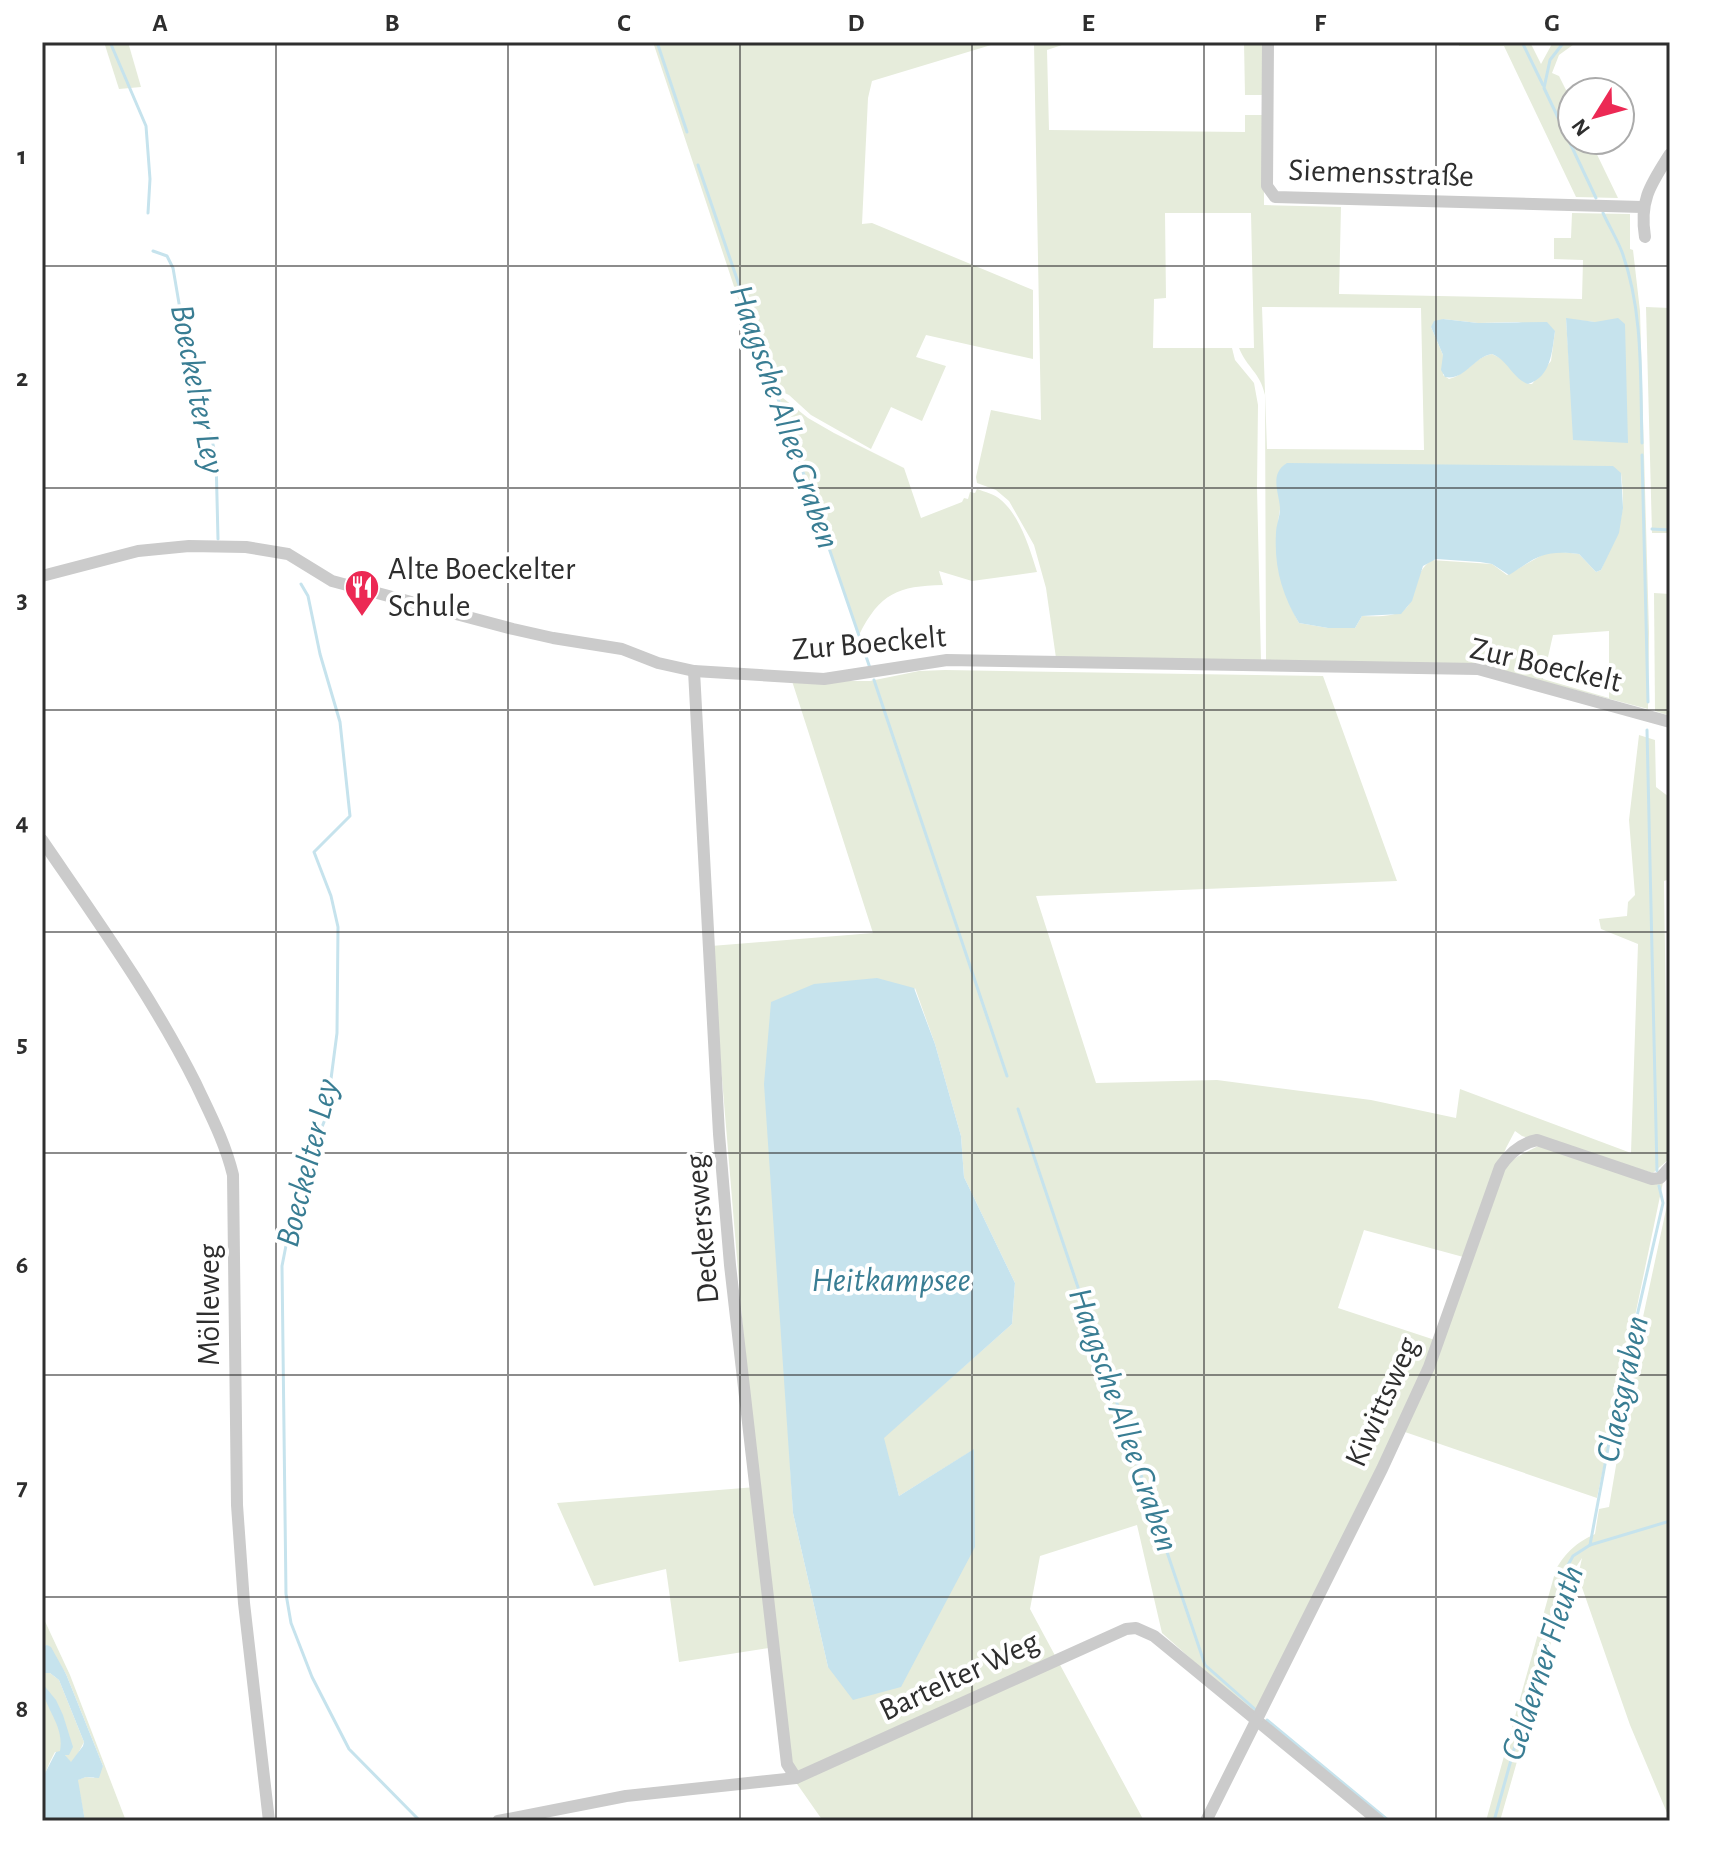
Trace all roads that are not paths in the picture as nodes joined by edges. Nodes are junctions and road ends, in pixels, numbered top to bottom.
1 (1268, 42) edge
2 (1670, 154) edge
3 (1642, 207) junction
4 (1645, 237) dead end
5 (42, 576) edge
6 (694, 671) junction
7 (1670, 722) edge
8 (42, 840) edge
9 (1670, 1167) edge
10 (1257, 1719) junction
11 (796, 1778) junction
12 (269, 1821) edge
13 (498, 1821) edge
14 (1206, 1821) edge
15 (1379, 1821) edge

1 - 3 street, Siemensstraße
2 - 3 street
3 - 4 street
5 - 6 street, Zur Boeckelt
6 - 7 street, Zur Boeckelt
6 - 11 street, Deckersweg
8 - 12 street, Mölleweg
9 - 10 street, Kiwittsweg
10 - 11 street, Bartelter Weg
10 - 14 street, Kiwittsweg
10 - 15 street, Bartelter Weg
11 - 13 street, Bartelter Weg

